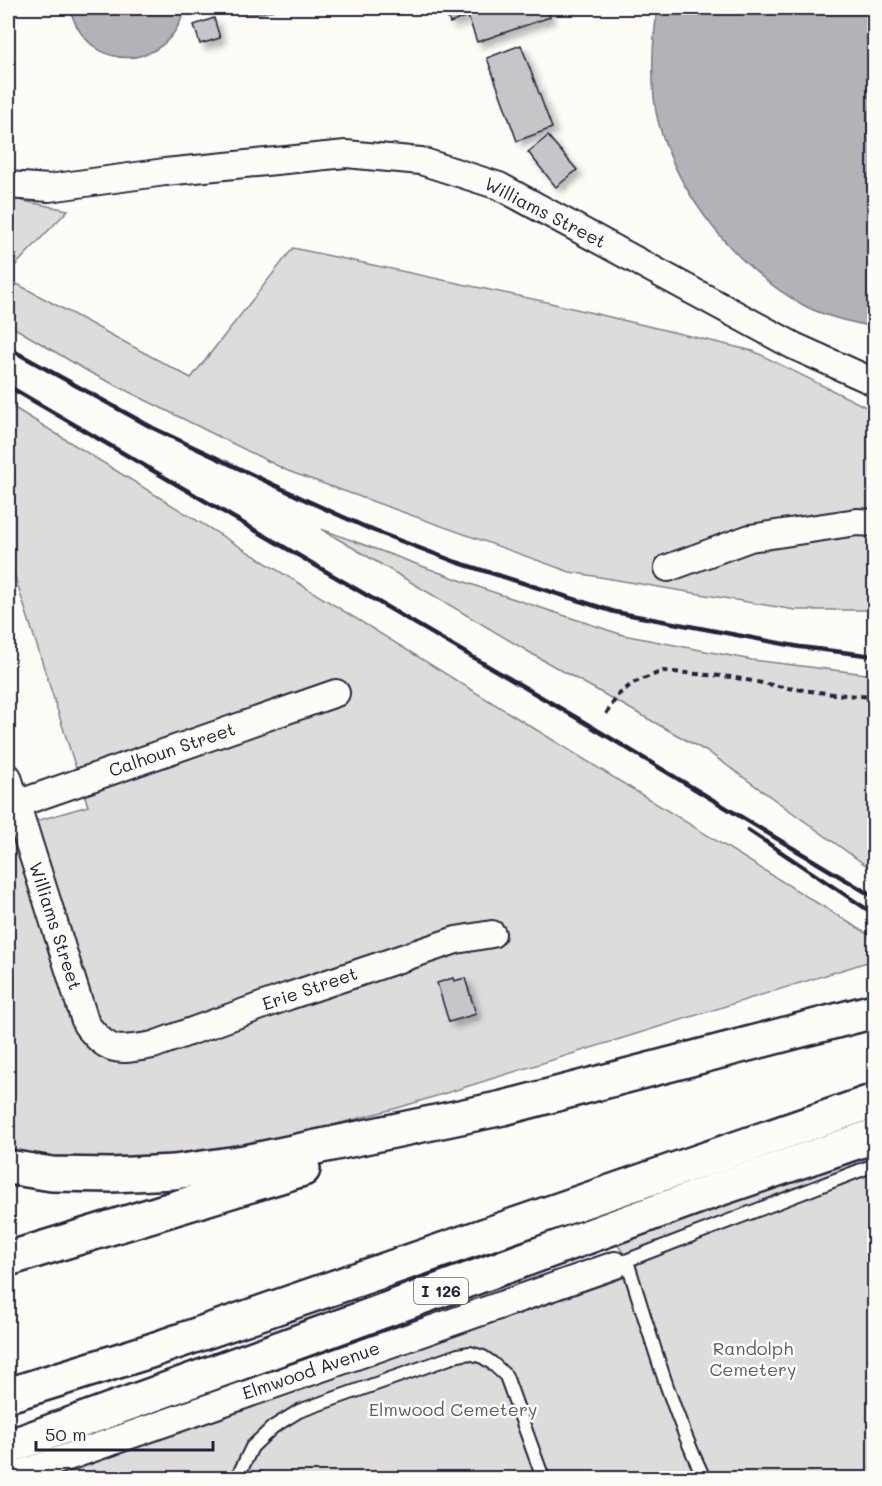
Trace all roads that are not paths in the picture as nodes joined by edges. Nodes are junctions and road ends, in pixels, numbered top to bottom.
1 (8, 185) edge
2 (874, 382) edge
3 (874, 523) edge
4 (668, 568) dead end
5 (336, 693) dead end
6 (8, 777) edge
7 (12, 806) edge
8 (492, 934) dead end
9 (865, 1014) edge
10 (129, 1049) joint
11 (874, 1101) edge
12 (503, 1108) junction
13 (874, 1136) edge
14 (874, 1165) edge
15 (8, 1167) edge
16 (8, 1259) edge
17 (621, 1263) junction
18 (8, 1395) edge
19 (8, 1447) edge
20 (8, 1478) edge
21 (237, 1479) edge
22 (543, 1479) edge
23 (706, 1479) edge

1 - 2 street, Williams Street
3 - 4 street
5 - 7 street, Calhoun Street
6 - 7 street, Williams Street
7 - 10 street, Williams Street
8 - 10 street, Erie Street
9 - 12 highway
11 - 18 highway
12 - 15 highway
12 - 16 highway
13 - 19 highway, I 126
14 - 17 lane
17 - 20 street, Elmwood Avenue
17 - 23 lane
21 - 22 lane

